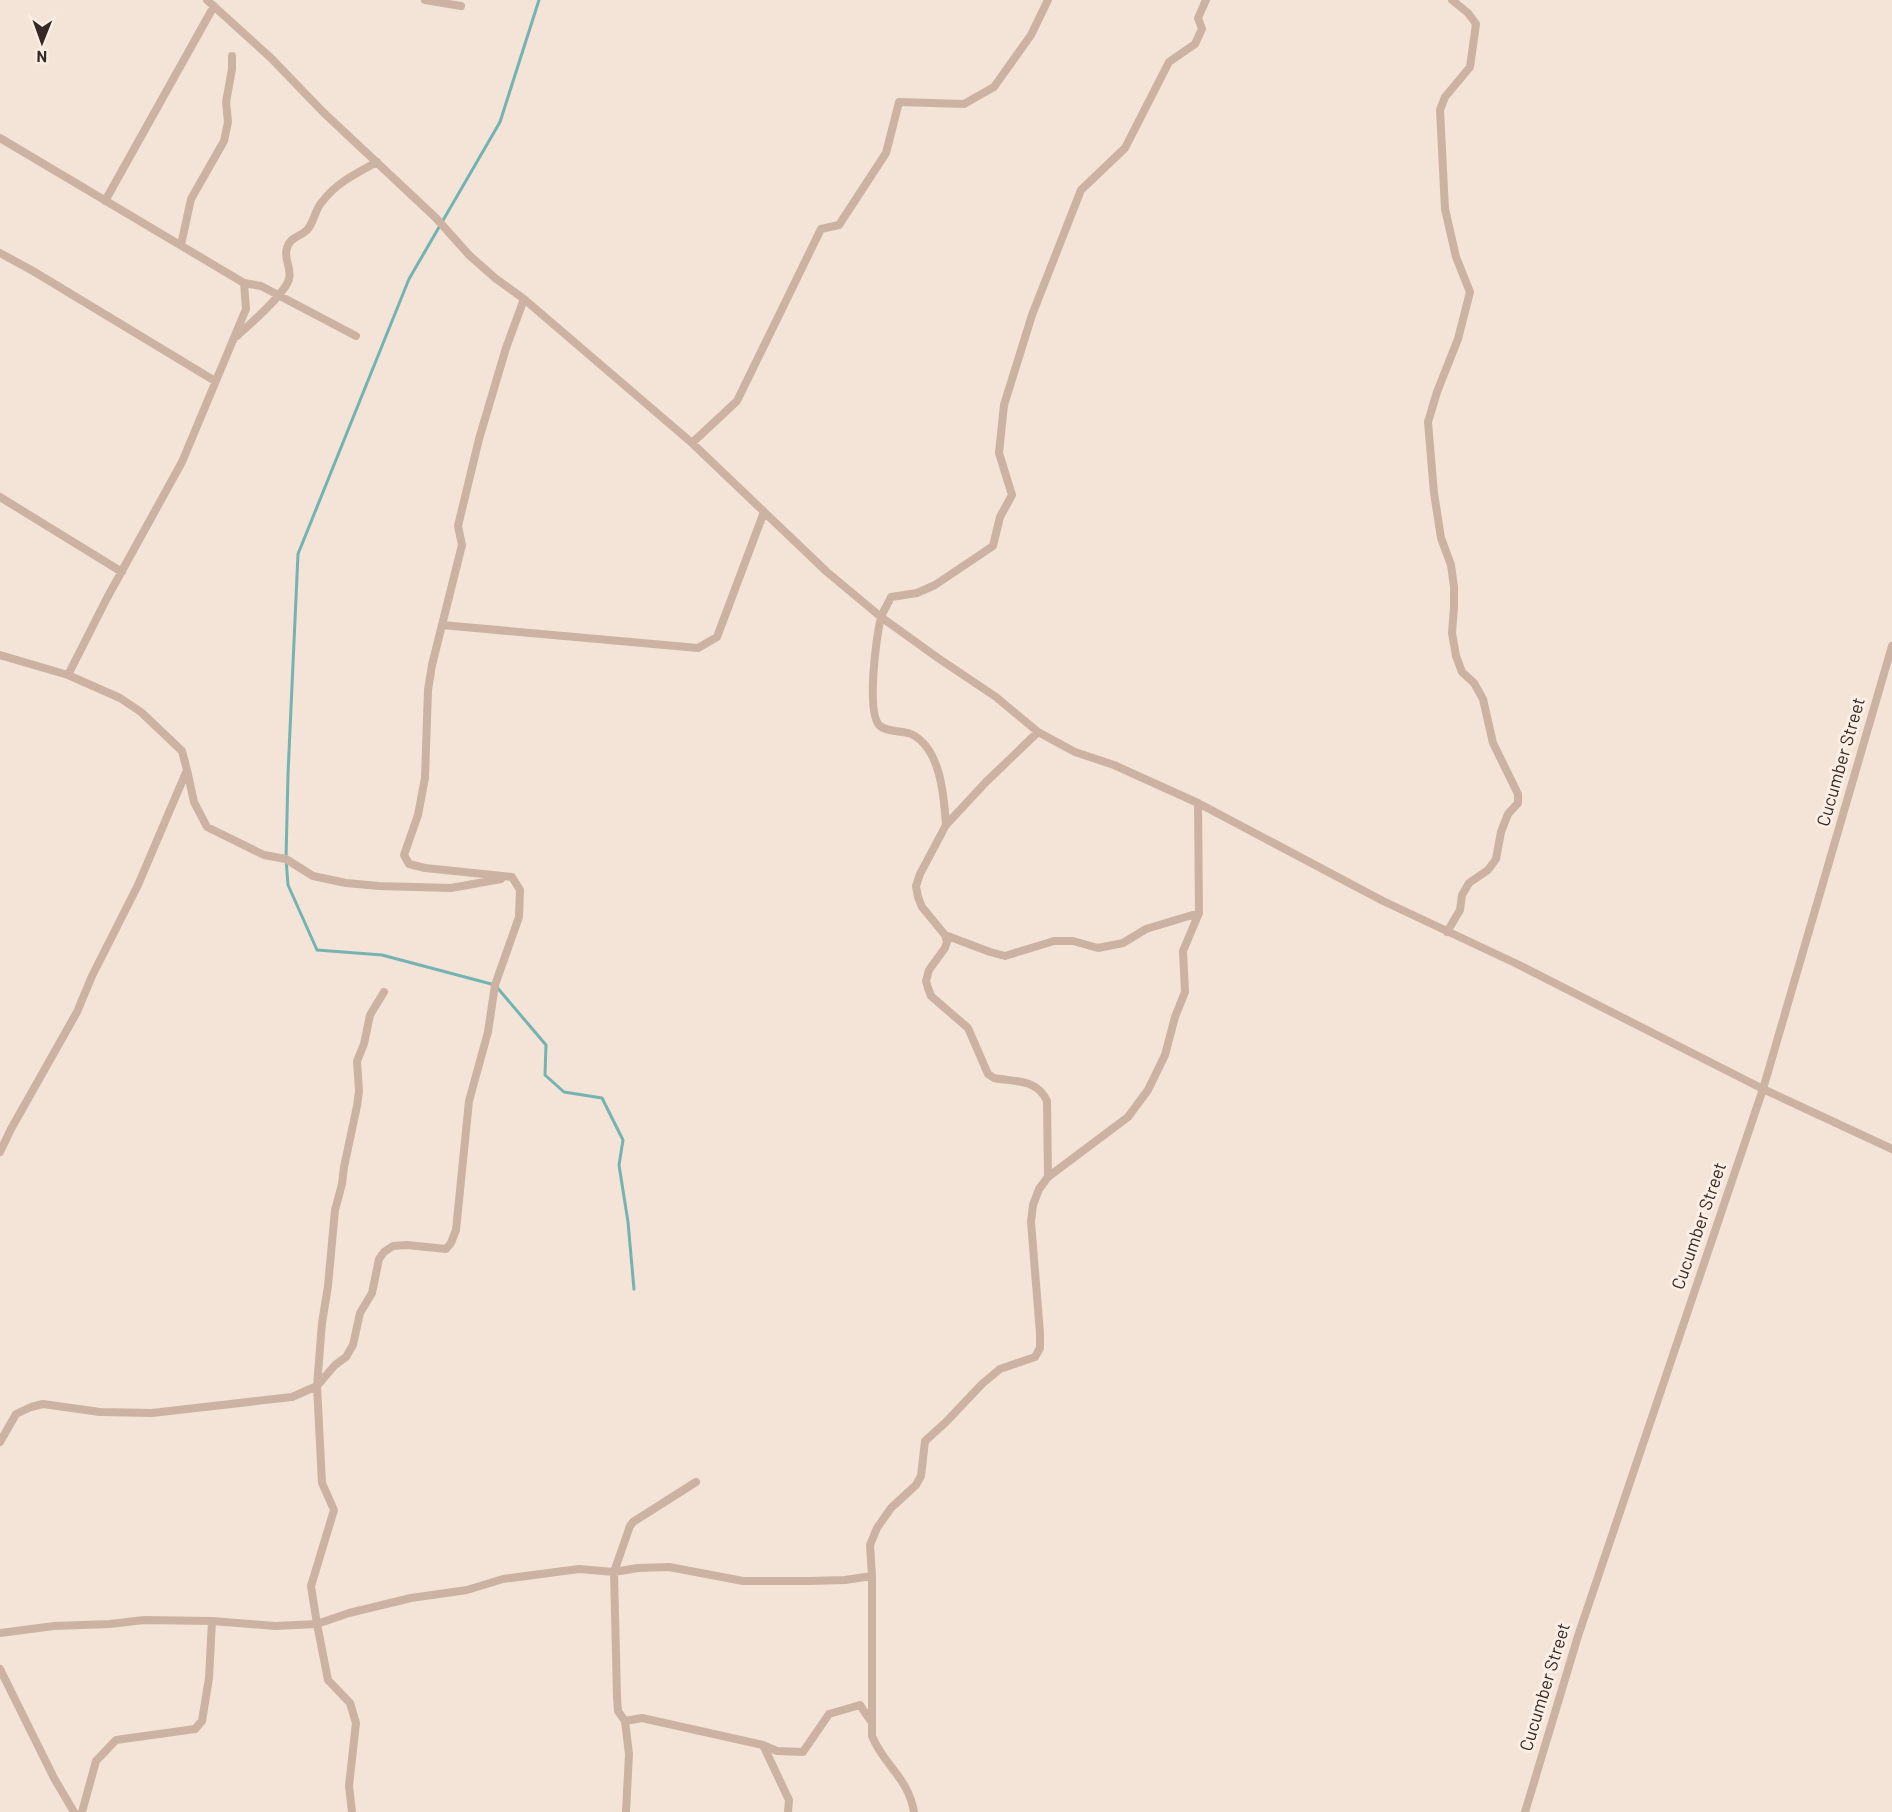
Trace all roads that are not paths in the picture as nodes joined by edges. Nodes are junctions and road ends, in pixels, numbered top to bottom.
1 (432, 0) edge
2 (1048, 0) edge
3 (1206, 0) edge
4 (1452, 0) edge
5 (210, 3) edge
6 (461, 6) dead end
7 (232, 56) dead end
8 (0, 138) edge
9 (377, 162) junction
10 (105, 201) junction
11 (181, 245) junction
12 (0, 253) edge
13 (244, 283) junction
14 (278, 295) junction
15 (524, 299) junction
16 (356, 336) dead end
17 (233, 339) junction
18 (215, 381) junction
19 (692, 443) junction
20 (0, 497) edge
21 (764, 512) junction
22 (122, 572) junction
23 (881, 617) junction
24 (442, 625) junction
25 (1892, 646) edge
26 (0, 655) edge
27 (68, 675) junction
28 (1038, 732) junction
29 (187, 770) junction
30 (1198, 803) junction
31 (946, 825) junction
32 (512, 877) junction
33 (1199, 913) junction
34 (1447, 932) junction
35 (945, 935) junction
36 (384, 992) dead end
37 (1763, 1089) junction
38 (1892, 1149) edge
39 (0, 1152) edge
40 (1048, 1177) junction
41 (317, 1386) junction
42 (0, 1442) edge
43 (696, 1482) dead end
44 (614, 1572) junction
45 (872, 1576) junction
46 (212, 1621) junction
47 (317, 1624) junction
48 (0, 1633) edge
49 (0, 1669) edge
50 (625, 1721) junction
51 (871, 1721) junction
52 (763, 1745) junction
53 (74, 1812) edge
54 (82, 1812) edge
55 (352, 1812) edge
56 (626, 1812) edge
57 (788, 1812) edge
58 (914, 1812) edge
59 (1525, 1812) edge

1 - 6 street
2 - 19 street
3 - 23 street
4 - 34 street
5 - 9 street
5 - 10 street
7 - 11 street
8 - 10 street
9 - 14 street
9 - 15 street
10 - 11 street
11 - 13 street
12 - 18 street
13 - 14 street
13 - 17 street
14 - 16 street
14 - 17 street
15 - 19 street
15 - 24 street
17 - 18 street
18 - 22 street
19 - 21 street
20 - 22 street
21 - 23 street
21 - 24 street
22 - 27 street
23 - 28 street
23 - 31 street
24 - 32 street
25 - 37 street, Cucumber Street
26 - 27 street
27 - 29 street
28 - 30 street
28 - 31 street
29 - 32 street
29 - 39 street
30 - 33 street
30 - 34 street
31 - 35 street
32 - 41 street
33 - 35 street
33 - 40 street
34 - 37 street
35 - 40 street
36 - 41 street
37 - 38 street
37 - 59 street, Cucumber Street
40 - 45 street
41 - 42 street
41 - 47 street
43 - 44 street
44 - 45 street
44 - 47 street
44 - 50 street
45 - 51 street
46 - 47 street
46 - 48 street
46 - 54 street
47 - 55 street
49 - 53 street
50 - 52 street
50 - 56 street
51 - 52 street
51 - 58 street
52 - 57 street

